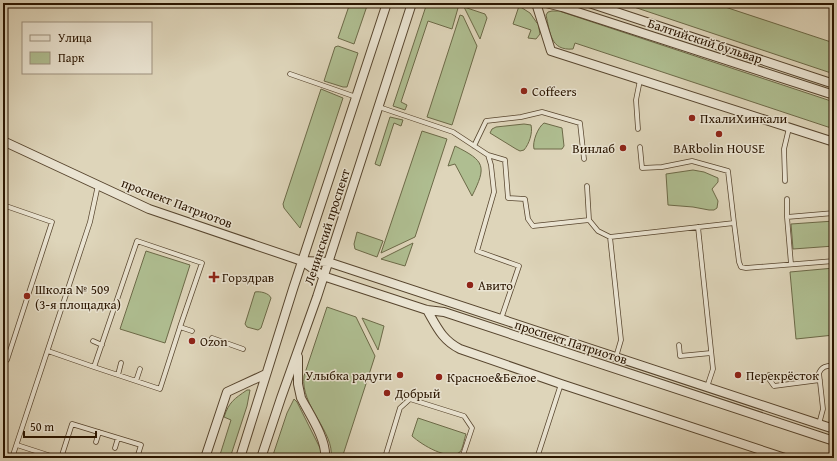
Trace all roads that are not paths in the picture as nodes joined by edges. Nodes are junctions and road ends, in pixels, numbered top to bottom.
1 (387, 3) edge
2 (412, 3) edge
3 (536, 3) edge
4 (546, 3) edge
5 (589, 3) edge
6 (290, 74) dead end
7 (640, 79) junction
8 (834, 84) edge
9 (834, 96) edge
10 (356, 97) junction
11 (378, 107) junction
12 (789, 128) junction
13 (638, 129) dead end
14 (3, 141) edge
15 (834, 142) edge
16 (474, 146) junction
17 (640, 147) dead end
18 (488, 155) junction
19 (584, 159) dead end
20 (785, 181) dead end
21 (98, 185) junction
22 (587, 186) dead end
23 (787, 199) dead end
24 (3, 205) edge
25 (834, 213) edge
26 (787, 217) junction
27 (589, 220) junction
28 (734, 223) junction
29 (698, 227) junction
30 (610, 237) junction
31 (302, 261) junction
32 (834, 261) edge
33 (328, 262) junction
34 (790, 264) junction
35 (324, 276) junction
36 (427, 310) junction
37 (501, 319) junction
38 (180, 327) junction
39 (192, 331) dead end
40 (212, 338) dead end
41 (93, 342) dead end
42 (102, 345) junction
43 (679, 345) dead end
44 (243, 349) dead end
45 (48, 351) junction
46 (298, 352) junction
47 (712, 353) junction
48 (616, 357) junction
49 (3, 362) edge
50 (121, 363) dead end
51 (834, 365) edge
52 (94, 367) junction
53 (140, 369) dead end
54 (266, 374) junction
55 (118, 375) junction
56 (769, 375) dead end
57 (820, 380) junction
58 (136, 381) junction
59 (561, 384) junction
60 (707, 388) junction
61 (819, 424) junction
62 (834, 429) edge
63 (99, 432) junction
64 (118, 438) junction
65 (834, 441) edge
66 (96, 442) dead end
67 (17, 445) junction
68 (115, 448) dead end
69 (766, 455) edge
70 (12, 458) edge
71 (57, 458) edge
72 (61, 458) edge
73 (137, 458) edge
74 (205, 458) edge
75 (240, 458) edge
76 (261, 458) edge
77 (325, 458) edge
78 (388, 458) edge
79 (462, 458) edge
80 (537, 458) edge
81 (785, 458) edge

1 - 10 street, Ленинский проспект
2 - 11 street, Ленинский проспект
3 - 7 street
4 - 9 street, Балтийский бульвар
5 - 8 street, Балтийский бульвар
6 - 10 lane
7 - 12 street
7 - 13 lane
10 - 31 street, Ленинский проспект
11 - 16 lane
11 - 33 street, Ленинский проспект
12 - 15 street
12 - 20 lane
14 - 21 street, проспект Патриотов
16 - 18 lane
16 - 19 lane
17 - 28 lane
18 - 27 lane
18 - 37 lane
21 - 31 street, проспект Патриотов
21 - 45 lane
22 - 27 lane
23 - 26 lane
24 - 49 lane
25 - 26 lane
26 - 34 lane
27 - 30 lane
28 - 29 lane
28 - 34 lane
29 - 30 lane
29 - 47 lane
30 - 48 lane
31 - 33 street, проспект Патриотов
31 - 35 street, проспект Патриотов
31 - 54 street, Ленинский проспект
32 - 34 lane
33 - 35 street, Ленинский проспект
33 - 37 street, проспект Патриотов
35 - 36 street, проспект Патриотов
35 - 46 street, Ленинский проспект
36 - 59 street
36 - 65 street, проспект Патриотов
37 - 48 street, проспект Патриотов
38 - 39 lane
38 - 42 lane
38 - 58 lane
40 - 44 lane
41 - 42 lane
42 - 52 lane
43 - 47 lane
45 - 52 lane
45 - 67 lane
46 - 76 street, Ленинский проспект
46 - 77 street
47 - 60 lane
48 - 60 street, проспект Патриотов
50 - 55 lane
51 - 57 lane
52 - 55 lane
53 - 58 lane
54 - 74 street
54 - 75 street, Ленинский проспект
55 - 58 lane
56 - 57 lane
57 - 61 lane
59 - 69 street
59 - 80 lane
60 - 61 street, проспект Патриотов
61 - 62 street, проспект Патриотов
63 - 64 lane
63 - 66 lane
63 - 72 lane
64 - 68 lane
64 - 73 lane
67 - 70 lane
67 - 71 lane
69 - 81 street
78 - 79 lane

